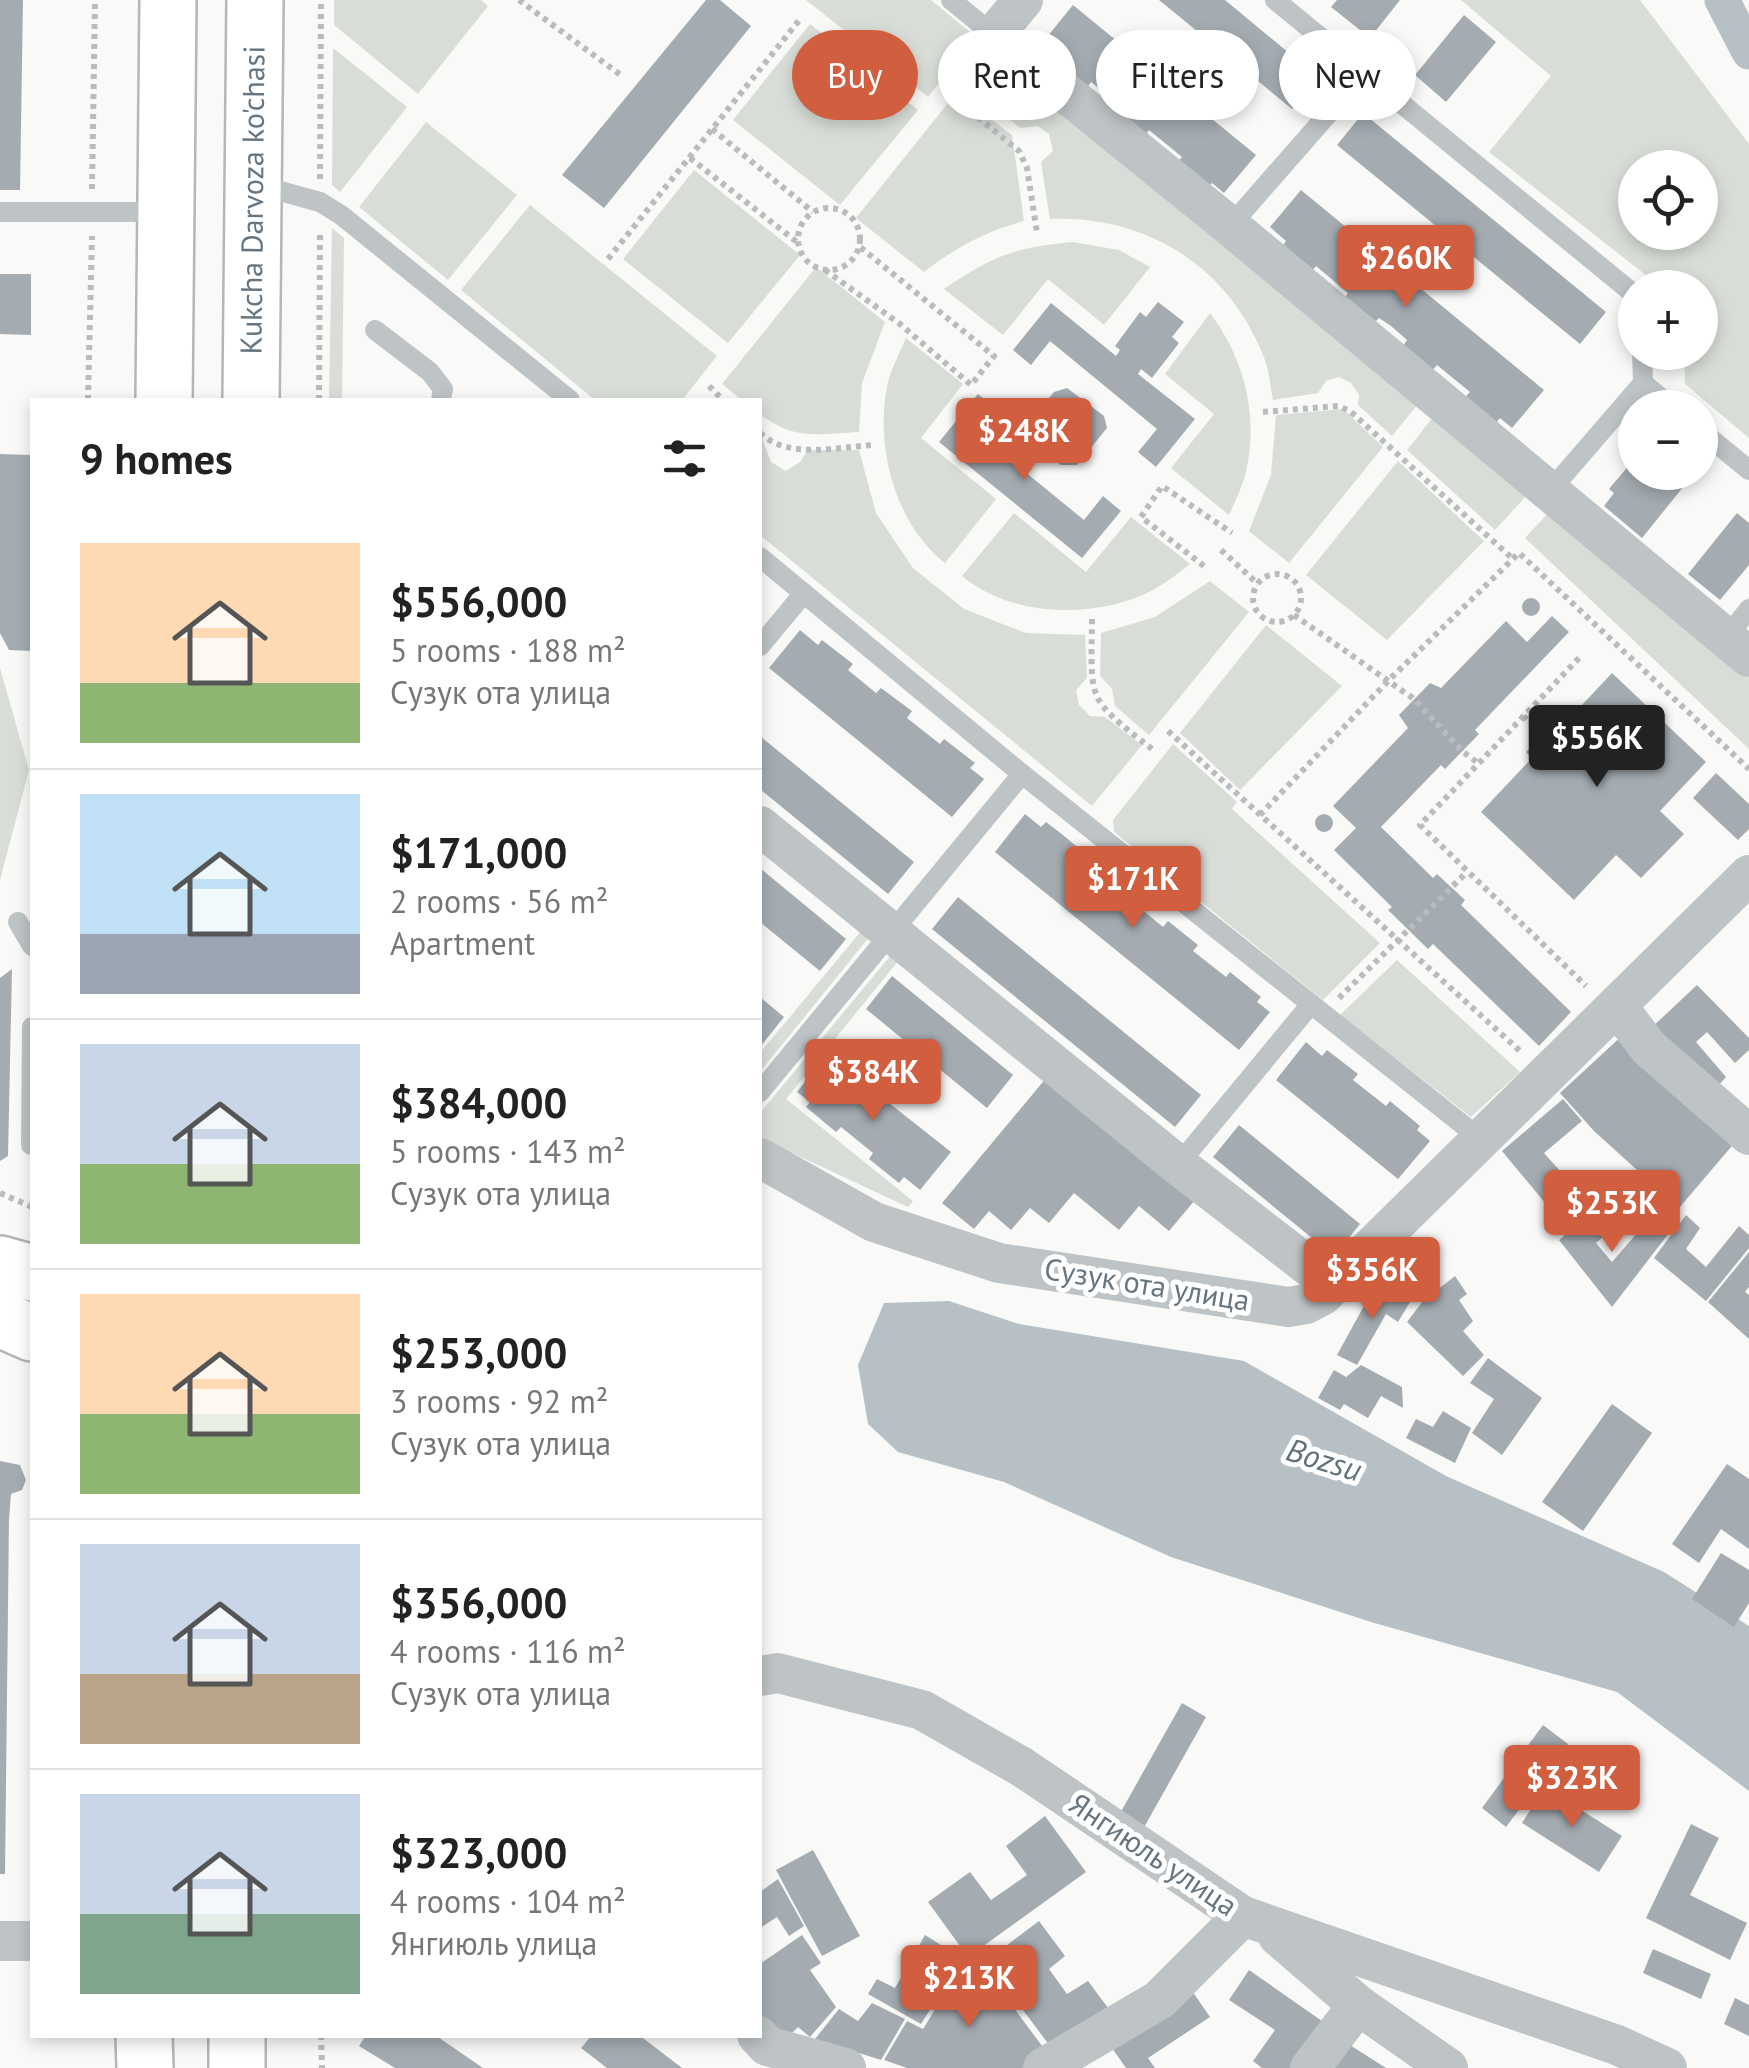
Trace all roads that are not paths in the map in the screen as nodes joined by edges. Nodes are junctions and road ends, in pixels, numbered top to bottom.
1 (168, 0) edge
2 (255, 0) edge
3 (951, 0) edge
4 (1023, 0) edge
5 (1275, 0) edge
6 (988, 30) edge
7 (998, 30) edge
8 (1312, 30) edge
9 (1076, 101) edge
10 (1416, 115) edge
11 (1323, 120) edge
12 (252, 184) junction
13 (0, 212) edge
14 (166, 212) junction
15 (1230, 226) junction
16 (1618, 280) edge
17 (376, 330) dead end
18 (1643, 370) edge
19 (1643, 382) junction
20 (1652, 390) edge
21 (164, 398) edge
22 (251, 398) edge
23 (441, 398) edge
24 (568, 398) edge
25 (1718, 445) edge
26 (1749, 470) edge
27 (1549, 492) junction
28 (762, 559) edge
29 (804, 594) junction
30 (1742, 634) edge
31 (762, 644) edge
32 (1022, 774) junction
33 (762, 828) edge
34 (1749, 875) edge
35 (18, 922) dead end
36 (893, 934) junction
37 (30, 943) edge
38 (1318, 1008) junction
39 (1614, 1009) junction
40 (762, 1090) edge
41 (1749, 1135) edge
42 (1482, 1140) junction
43 (762, 1159) edge
44 (1178, 1165) junction
45 (0, 1264) edge
46 (1315, 1271) dead end
47 (30, 1272) edge
48 (0, 1319) edge
49 (30, 1332) edge
50 (762, 1676) edge
51 (1254, 1920) junction
52 (30, 1941) edge
53 (0, 1942) edge
54 (1358, 2006) junction
55 (144, 2038) edge
56 (237, 2038) edge
57 (762, 2050) edge
58 (145, 2068) edge
59 (237, 2068) edge
60 (846, 2068) edge
61 (1044, 2068) edge
62 (1310, 2068) edge
63 (1448, 2068) edge
64 (1667, 2068) edge

1 - 14 main road
2 - 12 main road, Kukcha Darvoza ko'chasi
3 - 6 lane
4 - 7 street
5 - 8 lane
9 - 15 street
10 - 16 lane
11 - 15 lane
12 - 22 main road, Kukcha Darvoza ko'chasi
12 - 24 lane
13 - 14 lane
14 - 21 main road
15 - 27 street
17 - 23 lane
18 - 19 lane
19 - 20 lane
19 - 27 lane
25 - 26 lane
27 - 30 street
28 - 29 lane
29 - 31 lane
29 - 32 lane
32 - 36 lane
32 - 38 lane
33 - 36 street
34 - 39 street, Сузук ота улица
35 - 37 lane
36 - 40 lane
36 - 44 street
38 - 42 lane
38 - 44 lane
39 - 41 street
39 - 42 street, Сузук ота улица
42 - 43 street, Сузук ота улица
44 - 46 street
45 - 47 main road
48 - 49 main road
50 - 51 street, Янгиюль улица
51 - 54 street
51 - 61 street
51 - 64 street, Янгиюль улица
52 - 53 street
54 - 62 street
54 - 63 street
55 - 58 main road
56 - 59 main road
57 - 60 street

